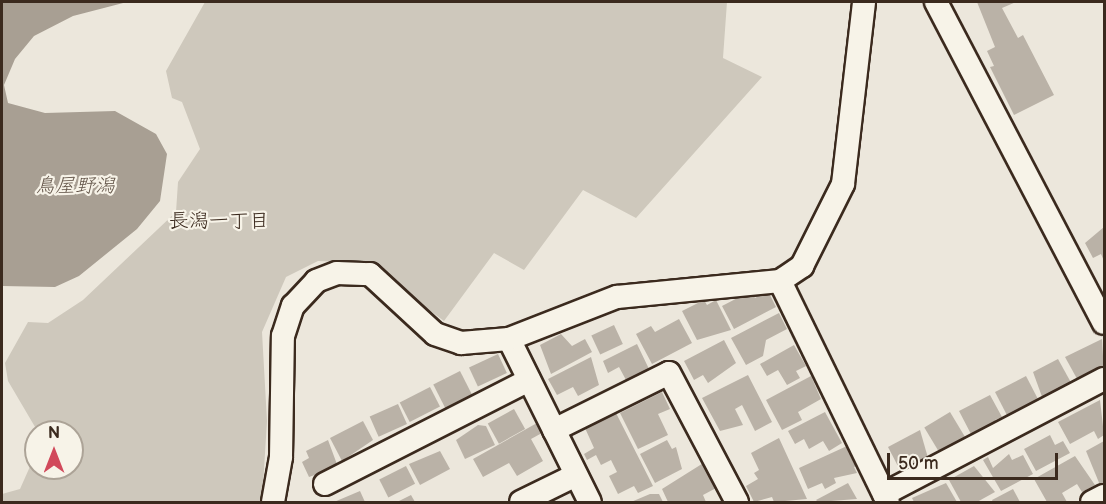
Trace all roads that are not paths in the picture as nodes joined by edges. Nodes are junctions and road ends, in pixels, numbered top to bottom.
1 (864, 2) edge
2 (940, 3) edge
3 (780, 281) junction
4 (1104, 323) edge
5 (509, 339) junction
6 (1104, 379) edge
7 (530, 380) junction
8 (554, 430) junction
9 (576, 475) junction
10 (325, 484) dead end
11 (1104, 496) edge
12 (886, 498) edge
13 (273, 502) edge
14 (521, 502) edge
15 (590, 502) edge
16 (737, 502) edge
17 (1092, 502) edge

1 - 3 street
2 - 4 street
3 - 5 street
3 - 12 street
5 - 7 street
5 - 13 street
6 - 12 street
7 - 8 street
7 - 10 street
8 - 9 street
8 - 16 street
9 - 14 street
9 - 15 street
11 - 17 street

